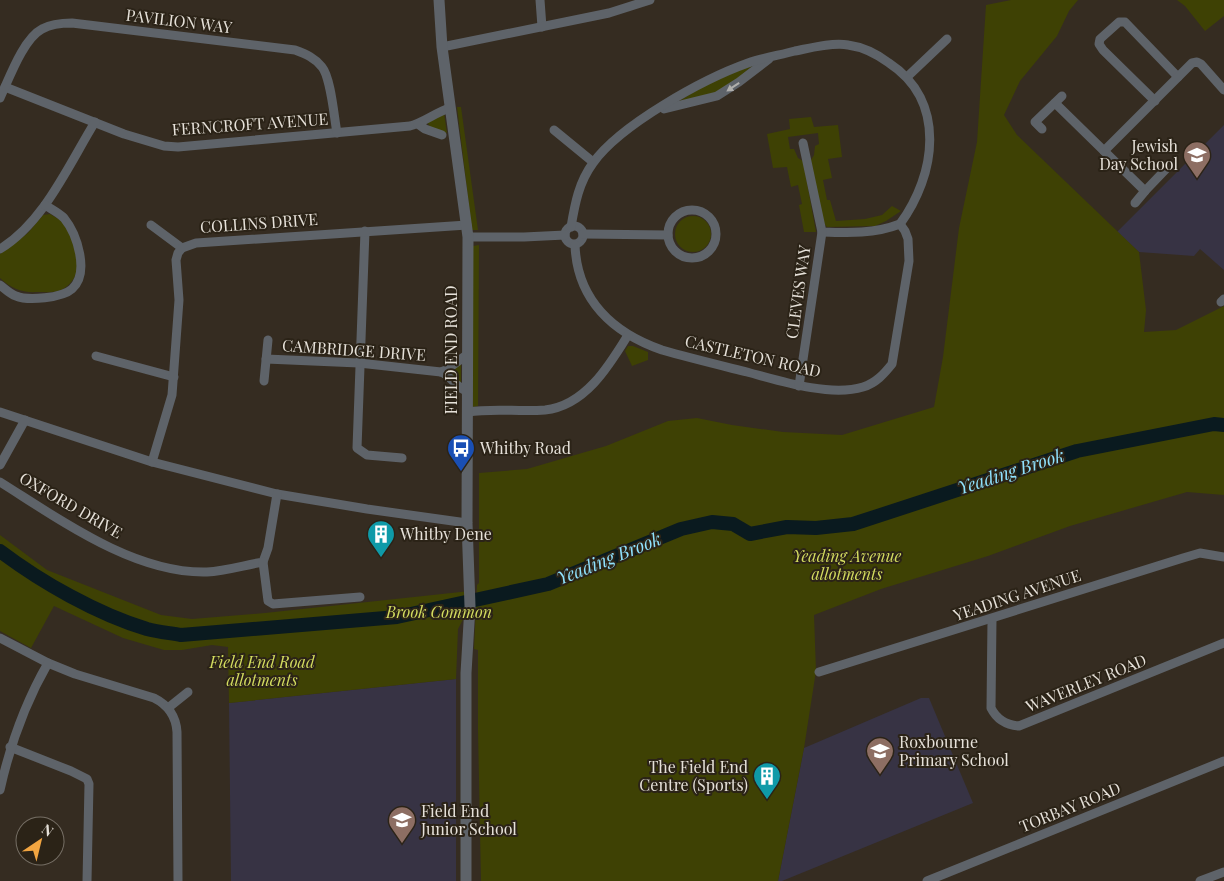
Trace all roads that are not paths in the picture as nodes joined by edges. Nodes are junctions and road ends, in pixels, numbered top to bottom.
1 (439, 0) edge
2 (540, 0) edge
3 (650, 0) edge
4 (542, 26) junction
5 (947, 39) dead end
6 (442, 47) junction
7 (772, 57) junction
8 (907, 77) junction
9 (1178, 77) junction
10 (5, 87) junction
11 (1224, 90) edge
12 (0, 98) edge
13 (1155, 101) junction
14 (450, 108) junction
15 (649, 116) junction
16 (95, 122) junction
17 (418, 124) junction
18 (1042, 129) dead end
19 (554, 130) dead end
20 (337, 133) junction
21 (442, 135) dead end
22 (803, 143) dead end
23 (1104, 151) junction
24 (593, 162) junction
25 (1168, 167) dead end
26 (1144, 191) junction
27 (1134, 203) dead end
28 (45, 205) junction
29 (151, 224) dead end
30 (467, 224) junction
31 (900, 224) junction
32 (571, 227) junction
33 (365, 231) junction
34 (822, 232) junction
35 (583, 234) junction
36 (564, 235) junction
37 (668, 235) junction
38 (468, 237) junction
39 (574, 244) junction
40 (182, 248) junction
41 (0, 250) edge
42 (0, 285) edge
43 (628, 335) junction
44 (268, 340) dead end
45 (468, 354) junction
46 (96, 356) dead end
47 (266, 359) junction
48 (359, 364) junction
49 (441, 372) junction
50 (174, 377) junction
51 (264, 381) dead end
52 (799, 386) junction
53 (468, 392) junction
54 (0, 412) edge
55 (468, 412) junction
56 (25, 420) junction
57 (402, 458) dead end
58 (152, 462) junction
59 (0, 465) edge
60 (0, 482) edge
61 (277, 494) junction
62 (467, 523) junction
63 (1224, 557) edge
64 (263, 562) junction
65 (360, 596) dead end
66 (992, 618) junction
67 (0, 638) edge
68 (1224, 643) edge
69 (48, 664) junction
70 (820, 672) dead end
71 (188, 692) dead end
72 (168, 708) junction
73 (10, 747) junction
74 (1224, 762) edge
75 (0, 790) edge
76 (1224, 872) edge
77 (87, 881) edge
78 (178, 881) edge
79 (466, 881) edge
80 (927, 881) edge
81 (1200, 881) edge

1 - 6 street, FIELD END ROAD
2 - 4 street
3 - 4 street
4 - 6 street
5 - 8 street
6 - 14 street, FIELD END ROAD
7 - 8 street
7 - 15 street
7 -> 15 street
8 - 31 street
9 - 11 street
9 - 13 street
9 - 13 street
10 - 12 street, PAVILION WAY
10 - 16 street, FERNCROFT AVENUE
10 - 20 street, PAVILION WAY
13 - 23 street
14 - 17 street, FERNCROFT AVENUE
14 - 30 street, FIELD END ROAD
15 - 24 street
16 - 20 street, FERNCROFT AVENUE
16 - 28 street
17 - 20 street, FERNCROFT AVENUE
17 - 21 street
18 - 23 street
19 - 24 street
22 - 34 street
23 - 26 street
24 - 32 street
25 - 26 street
26 - 27 street
28 - 41 street
28 - 42 street
29 - 40 street
30 - 33 street, COLLINS DRIVE
30 - 38 street, FIELD END ROAD
31 - 34 street
31 - 52 street, CASTLETON ROAD
32 - 35 street
32 - 36 street
33 - 40 street, COLLINS DRIVE
33 - 48 street
34 - 52 street, CLEVES WAY
35 - 37 street
35 - 39 street
36 - 38 street
36 - 39 street
37 - 37 street
38 - 45 street, FIELD END ROAD
39 - 43 street, CASTLETON ROAD
40 - 50 street, COLLINS DRIVE
43 - 52 street, CASTLETON ROAD
43 - 55 street
44 - 47 street
45 - 49 street, CAMBRIDGE DRIVE
45 - 53 street, FIELD END ROAD
46 - 50 street
47 - 48 street, CAMBRIDGE DRIVE
47 - 51 street
48 - 49 street, CAMBRIDGE DRIVE
48 - 57 street
49 - 53 street, CAMBRIDGE DRIVE
50 - 58 street, COLLINS DRIVE
53 - 55 street, FIELD END ROAD
54 - 56 street
55 - 62 street, FIELD END ROAD
56 - 58 street
56 - 59 street
58 - 61 street
60 - 64 street, OXFORD DRIVE
61 - 62 street
61 - 64 street
62 - 79 street, FIELD END ROAD
63 - 66 street, YEADING AVENUE
64 - 65 street
66 - 68 street, WAVERLEY ROAD
66 - 70 street, YEADING AVENUE
67 - 69 street
69 - 72 street
69 - 73 street
71 - 72 street
72 - 78 street
73 - 75 street
73 - 77 street
74 - 80 street, TORBAY ROAD
76 - 81 street

